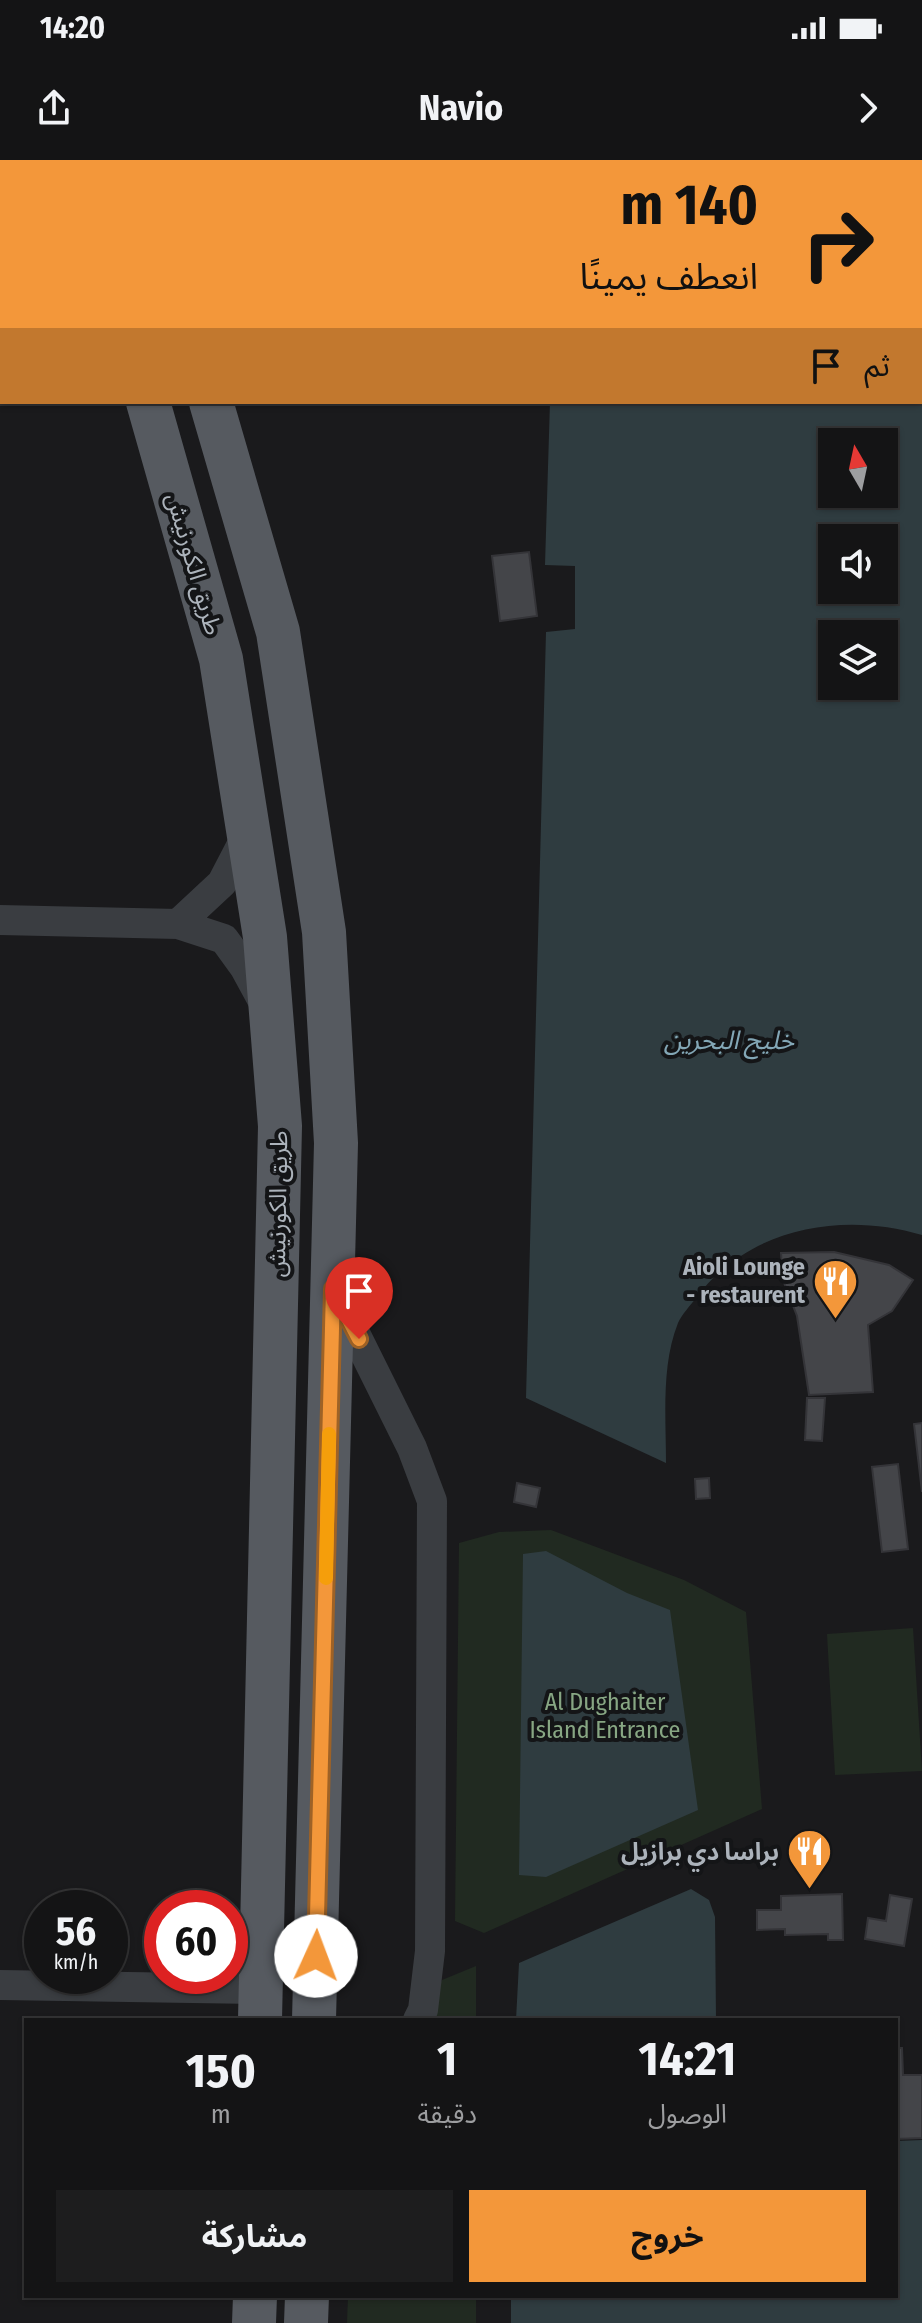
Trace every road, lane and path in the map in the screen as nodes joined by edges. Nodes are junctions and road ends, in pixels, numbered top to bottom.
1 (149, 404) edge
2 (212, 404) edge
3 (249, 831) junction
4 (0, 920) edge
5 (178, 924) junction
6 (272, 1019) junction
7 (333, 1289) junction
8 (0, 1985) edge
9 (261, 2004) edge
10 (314, 2018) edge
11 (419, 2018) edge
12 (255, 2298) edge
13 (307, 2298) edge
14 (254, 2323) edge
15 (306, 2323) edge

1 - 3 main road, طريق الكورنيش
2 - 7 main road
3 - 5 street
3 - 6 main road, طريق الكورنيش
4 - 5 street
5 - 6 street
6 - 9 main road, طريق الكورنيش
7 - 10 main road
7 - 11 street
8 - 9 street
12 - 14 main road
13 - 15 main road

